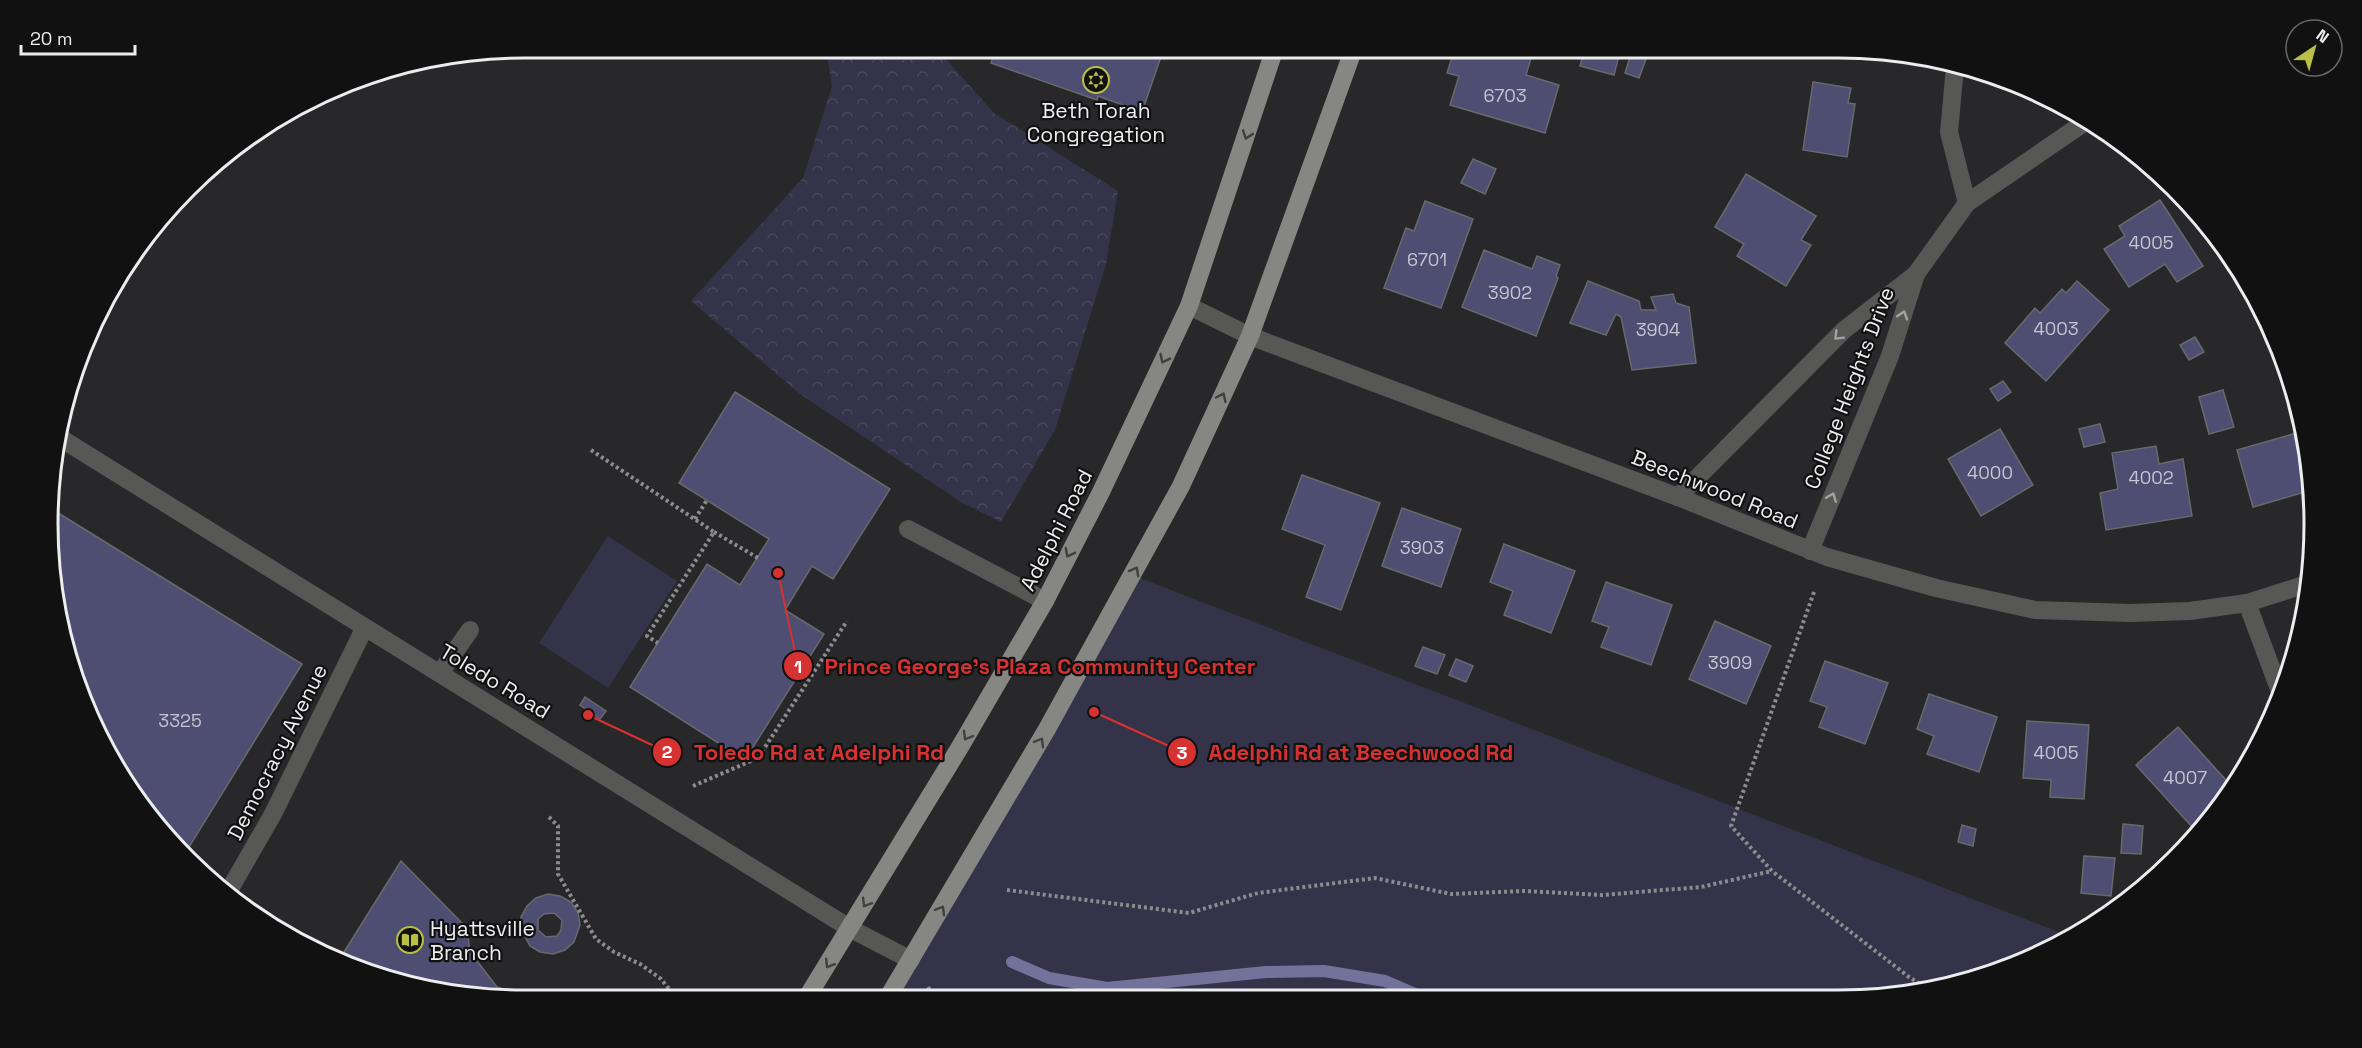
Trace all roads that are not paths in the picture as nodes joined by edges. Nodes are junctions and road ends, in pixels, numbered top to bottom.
1 (1272, 58) edge
2 (1350, 58) edge
3 (1954, 73) edge
4 (2079, 126) edge
5 (1967, 203) junction
6 (1916, 274) junction
7 (1189, 306) junction
8 (1250, 336) junction
9 (66, 441) edge
10 (1678, 497) junction
11 (908, 529) dead end
12 (1810, 551) junction
13 (2300, 586) edge
14 (1045, 601) junction
15 (2247, 603) junction
16 (364, 629) junction
17 (470, 630) dead end
18 (440, 673) junction
19 (2276, 681) edge
20 (232, 886) edge
21 (851, 929) junction
22 (911, 960) junction
23 (813, 990) edge
24 (893, 990) edge

1 -> 7 main road, Adelphi Road
2 - 8 main road
3 - 5 street
4 - 5 street, College Heights Drive
5 - 6 street, College Heights Drive
6 -> 10 street, College Heights Drive
12 -> 6 street, College Heights Drive
7 - 8 street, Beechwood Road
7 -> 14 main road, Adelphi Road
8 - 10 street, Beechwood Road
22 -> 8 main road
9 - 16 street, Toledo Road
10 - 12 street, Beechwood Road
11 - 14 street
12 - 15 street, Beechwood Road
13 - 15 street, Beechwood Road
14 -> 21 main road, Adelphi Road
15 - 19 street
16 - 18 street, Toledo Road
16 - 20 street, Democracy Avenue
17 - 18 street
18 - 21 street, Toledo Road
21 - 22 street, Toledo Road
21 -> 23 main road, Adelphi Road
22 - 24 main road

